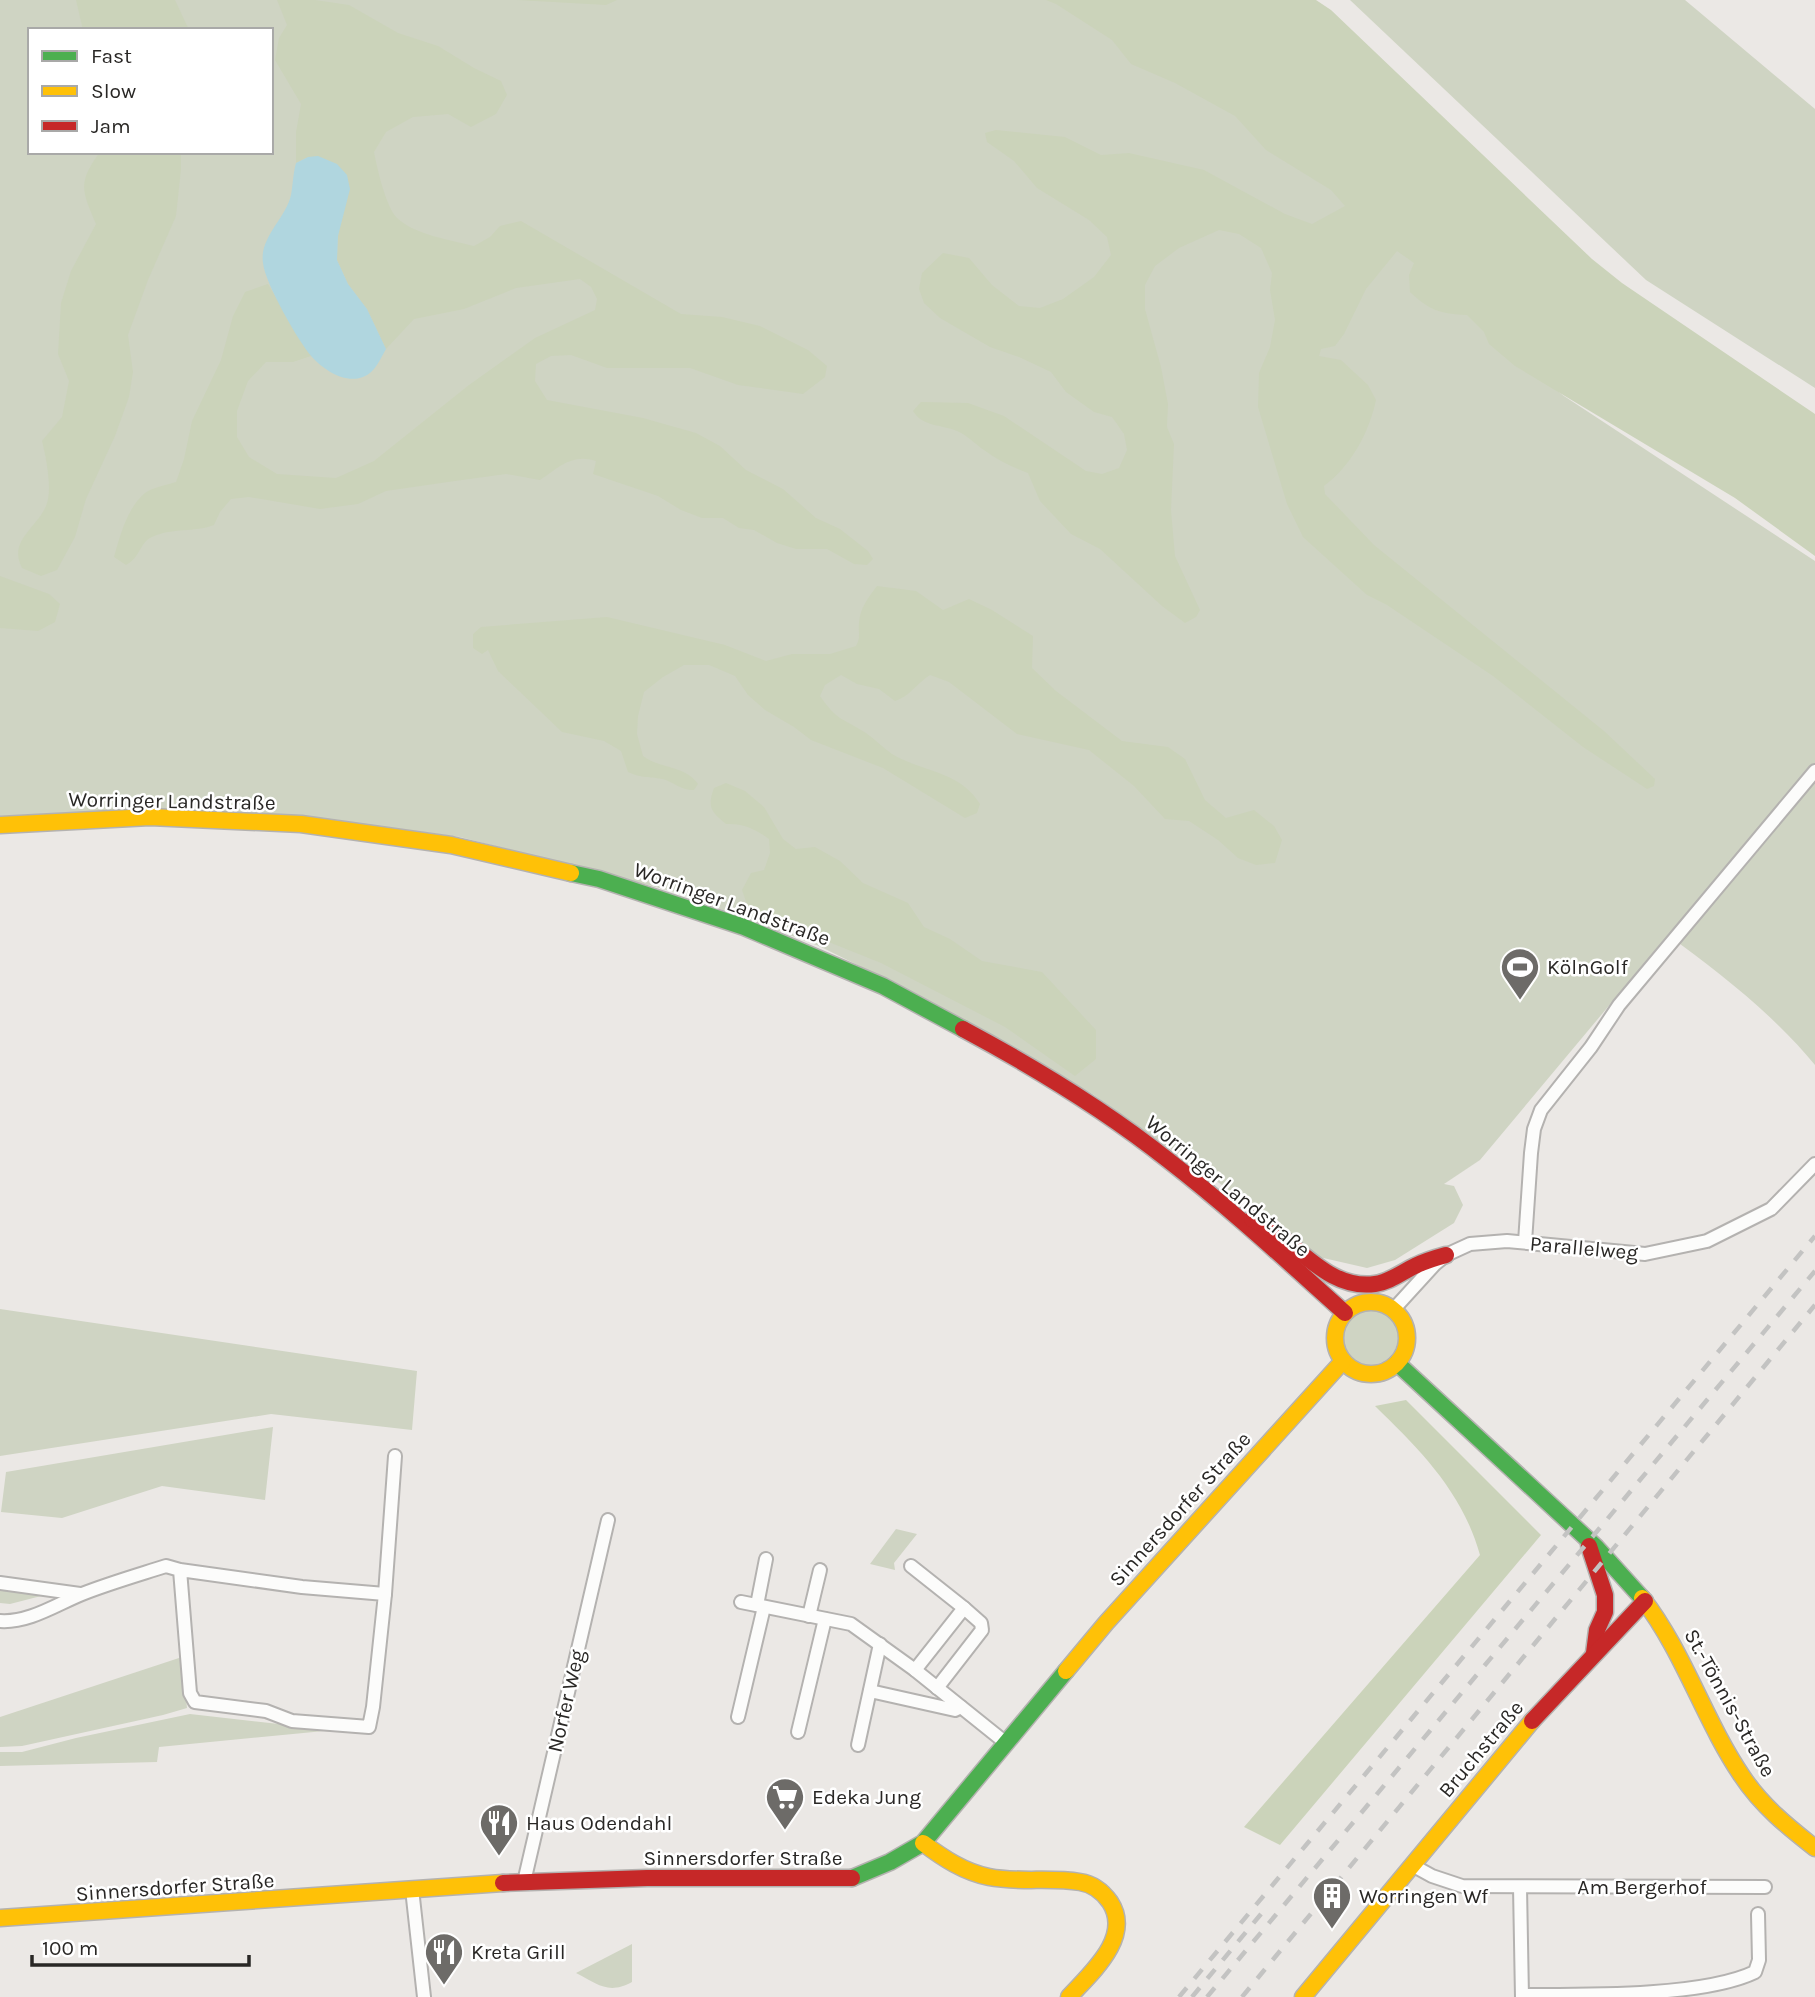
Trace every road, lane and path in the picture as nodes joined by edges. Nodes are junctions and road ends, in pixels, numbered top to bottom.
1 (1815, 771) edge
2 (0, 825) edge
3 (1815, 1164) edge
4 (1230, 1209) junction
5 (1525, 1242) junction
6 (1446, 1255) junction
7 (1393, 1310) junction
8 (1345, 1313) junction
9 (1343, 1361) junction
10 (1397, 1363) junction
11 (395, 1457) dead end
12 (608, 1520) dead end
13 (1586, 1539) junction
14 (766, 1559) dead end
15 (911, 1566) dead end
16 (180, 1570) junction
17 (820, 1570) dead end
18 (0, 1583) edge
19 (80, 1594) junction
20 (385, 1594) junction
21 (1645, 1601) junction
22 (741, 1602) dead end
23 (760, 1606) junction
24 (964, 1608) junction
25 (809, 1616) junction
26 (825, 1619) junction
27 (0, 1621) edge
28 (880, 1644) junction
29 (1594, 1653) junction
30 (915, 1670) junction
31 (937, 1688) junction
32 (870, 1691) junction
33 (961, 1707) junction
34 (738, 1717) dead end
35 (798, 1732) dead end
36 (1006, 1743) junction
37 (858, 1745) dead end
38 (923, 1843) junction
39 (1815, 1848) edge
40 (1412, 1865) junction
41 (524, 1882) junction
42 (1765, 1887) dead end
43 (1520, 1888) junction
44 (412, 1889) junction
45 (1758, 1914) dead end
46 (0, 1919) edge
47 (1522, 1996) edge
48 (424, 1997) edge
49 (1069, 1997) edge
50 (1303, 1997) edge

1 - 5 street
2 - 4 main road, Worringer Landstraße
3 - 5 street, Parallelweg
4 - 6 main road
4 - 8 main road, Worringer Landstraße
5 - 6 street, Parallelweg
6 - 7 street, Parallelweg
7 - 8 main road
7 - 10 main road
8 - 9 main road
9 - 10 main road
9 - 36 main road, Sinnersdorfer Straße
10 - 13 main road
11 - 20 street
12 - 41 street, Norfer Weg
13 - 21 main road
13 - 29 main road
14 - 23 street
15 - 24 street
16 - 19 street
16 - 20 street
16 - 20 street
17 - 25 street
18 - 19 street
19 - 27 street
21 - 29 main road, Bruchstraße
21 - 39 main road, St.-Tönnis-Straße
22 - 23 street
23 - 25 street
23 - 34 street
24 - 30 street
24 - 31 street
25 - 26 street
26 - 28 street
26 - 35 street
28 - 30 street
28 - 32 street
29 - 40 main road, Bruchstraße
30 - 31 street
31 - 33 street
32 - 33 street
32 - 37 street
33 - 36 street
36 - 38 main road, Sinnersdorfer Straße
38 - 41 main road, Sinnersdorfer Straße
38 - 49 main road
40 - 43 street, Am Bergerhof
40 - 50 main road, Bruchstraße
41 - 44 main road, Sinnersdorfer Straße
42 - 43 street, Am Bergerhof
43 - 47 street
44 - 46 main road, Sinnersdorfer Straße
44 - 48 street
45 - 47 street

